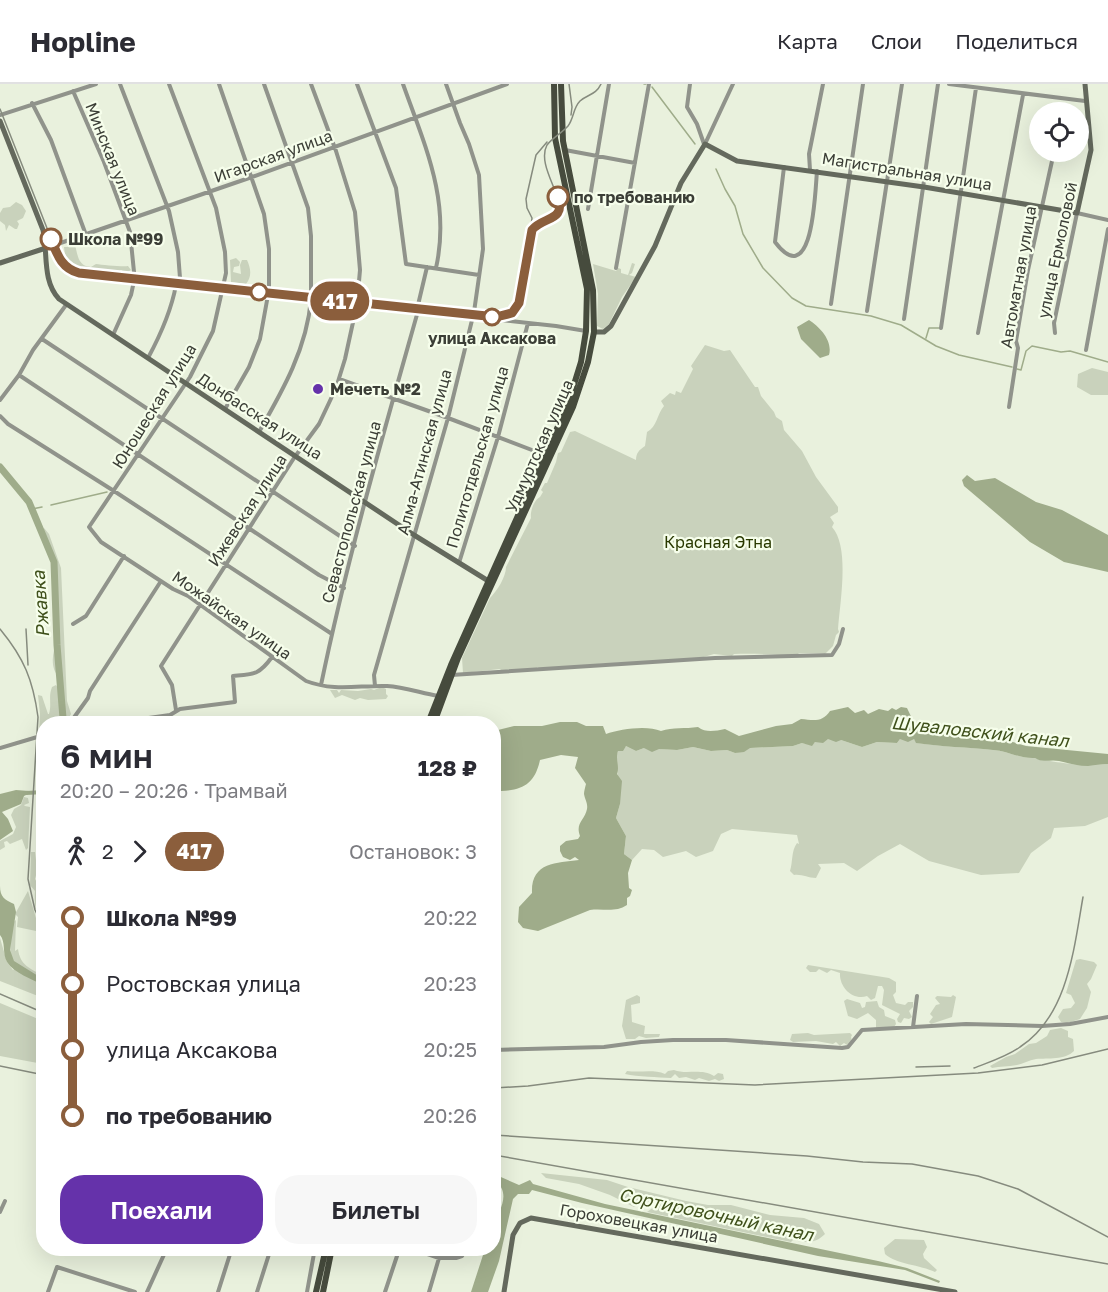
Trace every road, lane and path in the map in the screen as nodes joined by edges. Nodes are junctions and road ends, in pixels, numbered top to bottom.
1 (96, 84) edge
2 (120, 84) edge
3 (169, 84) edge
4 (219, 84) edge
5 (264, 84) edge
6 (311, 84) edge
7 (357, 84) edge
8 (403, 84) edge
9 (446, 84) edge
10 (507, 84) edge
11 (554, 84) edge
12 (561, 84) edge
13 (609, 84) edge
14 (649, 84) edge
15 (690, 84) edge
16 (733, 84) edge
17 (823, 84) edge
18 (863, 84) edge
19 (902, 84) edge
20 (938, 84) edge
21 (949, 84) edge
22 (1085, 84) edge
23 (976, 88) junction
24 (73, 91) junction
25 (1023, 95) junction
26 (1085, 101) junction
27 (32, 103) junction
28 (453, 104) junction
29 (0, 115) edge
30 (415, 117) junction
31 (0, 121) edge
32 (374, 132) junction
33 (705, 144) junction
34 (334, 146) junction
35 (564, 150) junction
36 (598, 155) junction
37 (635, 162) junction
38 (1052, 162) edge
39 (292, 163) junction
40 (784, 166) junction
41 (810, 170) junction
42 (817, 171) junction
43 (849, 176) junction
44 (252, 177) junction
45 (887, 182) junction
46 (924, 187) junction
47 (209, 192) junction
48 (961, 193) junction
49 (1004, 200) junction
50 (167, 207) junction
51 (1042, 207) junction
52 (588, 209) dead end
53 (1077, 213) junction
54 (1108, 220) edge
55 (125, 222) junction
56 (1108, 229) edge
57 (87, 235) junction
58 (46, 248) junction
59 (0, 263) edge
60 (427, 267) junction
61 (436, 268) junction
62 (616, 268) dead end
63 (134, 272) dead end
64 (479, 275) junction
65 (180, 278) dead end
66 (134, 281) dead end
67 (176, 285) dead end
68 (269, 288) dead end
69 (311, 292) dead end
70 (268, 295) dead end
71 (311, 299) dead end
72 (66, 304) junction
73 (831, 304) dead end
74 (418, 308) junction
75 (867, 311) dead end
76 (473, 316) junction
77 (904, 320) dead end
78 (528, 323) junction
79 (941, 328) dead end
80 (590, 332) junction
81 (978, 333) dead end
82 (1055, 333) dead end
83 (113, 335) junction
84 (42, 339) junction
85 (1086, 350) dead end
86 (148, 358) junction
87 (19, 375) junction
88 (339, 379) junction
89 (186, 384) junction
90 (393, 399) junction
91 (0, 400) edge
92 (1009, 406) dead end
93 (225, 409) junction
94 (0, 416) edge
95 (448, 418) junction
96 (162, 419) junction
97 (259, 432) junction
98 (498, 437) junction
99 (138, 455) junction
100 (296, 456) junction
101 (545, 456) junction
102 (114, 491) junction
103 (272, 493) junction
104 (366, 502) junction
105 (89, 527) joint
106 (249, 529) junction
107 (414, 535) junction
108 (355, 546) junction
109 (124, 556) junction
110 (458, 563) junction
111 (226, 565) junction
112 (161, 581) junction
113 (490, 582) junction
114 (344, 588) junction
115 (201, 606) junction
116 (73, 624) dead end
117 (843, 629) dead end
118 (332, 634) junction
119 (272, 657) junction
120 (451, 675) junction
121 (321, 686) junction
122 (375, 686) junction
123 (438, 696) junction
124 (176, 710) junction
125 (75, 716) edge
126 (163, 716) edge
127 (431, 716) edge
128 (436, 716) edge
129 (36, 737) edge
130 (0, 748) edge
131 (917, 996) dead end
132 (1108, 1017) edge
133 (913, 1027) junction
134 (501, 1050) edge
135 (4, 1201) dead end
136 (0, 1212) edge
137 (163, 1256) edge
138 (229, 1256) edge
139 (268, 1256) edge
140 (314, 1256) edge
141 (324, 1256) edge
142 (330, 1256) edge
143 (397, 1256) edge
144 (433, 1256) edge
145 (462, 1256) edge
146 (439, 1258) junction
147 (48, 1292) edge
148 (135, 1292) edge
149 (147, 1292) edge
150 (218, 1292) edge
151 (257, 1292) edge
152 (307, 1292) edge
153 (316, 1292) edge
154 (323, 1292) edge
155 (386, 1292) edge
156 (429, 1292) edge
157 (504, 1292) edge
158 (955, 1292) edge

1 - 24 street
2 - 50 street
3 - 47 street, Юношеская улица
4 - 44 street
5 - 39 street
6 - 34 street, Ижевская улица
7 - 32 street
8 - 30 street
9 - 28 street, Алма-Атинская улица
10 - 28 street, Игарская улица
11 - 80 main road, Удмуртская улица
12 - 35 main road, Удмуртская улица
13 - 36 street
14 - 37 street
15 - 33 street
16 - 33 street
17 - 41 street
18 - 43 street
19 - 45 street
20 - 46 street
21 - 23 street
22 - 26 street, улица Ермоловой
23 - 25 street
23 - 48 street
24 - 27 street
24 - 55 street, Минская улица
25 - 26 street
25 - 49 street
26 - 53 street, улица Ермоловой
27 - 29 street
27 - 57 street
28 - 30 street, Игарская улица
28 - 64 street, Алма-Атинская улица
30 - 32 street, Игарская улица
30 - 61 street
31 - 58 street, Донбасская улица
32 - 34 street, Игарская улица
32 - 60 street
33 - 40 street, Магистральная улица
33 - 80 street
34 - 39 street, Игарская улица
34 - 88 street, Ижевская улица
35 - 36 street
35 - 80 main road, Удмуртская улица
36 - 37 street
36 - 52 street
37 - 62 street
38 - 51 street, Автоматная улица
39 - 44 street, Игарская улица
39 - 69 street
40 - 41 street, Магистральная улица
40 - 42 street
41 - 42 street, Магистральная улица
42 - 43 street, Магистральная улица
43 - 45 street, Магистральная улица
43 - 73 street
44 - 47 street, Игарская улица
44 - 68 street
45 - 46 street, Магистральная улица
45 - 75 street
46 - 48 street, Магистральная улица
46 - 77 street
47 - 50 street, Игарская улица
47 - 89 street, Юношеская улица
48 - 49 street, Магистральная улица
48 - 79 street
49 - 51 street, Магистральная улица
49 - 81 street
50 - 55 street, Игарская улица
50 - 65 street
51 - 53 street, Магистральная улица
51 - 92 street, Автоматная улица
53 - 54 street, Магистральная улица
53 - 82 street, улица Ермоловой
55 - 57 street, Игарская улица
55 - 63 street, Минская улица
56 - 85 street
57 - 58 street, Игарская улица
58 - 59 street
58 - 72 street, Донбасская улица
60 - 61 street
60 - 74 street, Севастопольская улица
61 - 64 street
64 - 76 street, Алма-Атинская улица
66 - 83 street
67 - 86 street
70 - 93 street
71 - 97 street
72 - 83 street, Донбасская улица
72 - 84 street
74 - 76 street
74 - 90 street, Севастопольская улица
76 - 78 street
76 - 95 street, Алма-Атинская улица
78 - 80 street
78 - 98 street, Политотдельская улица
80 - 101 main road, Удмуртская улица
80 - 113 main road, Удмуртская улица
83 - 86 street, Донбасская улица
84 - 87 street
84 - 96 street
86 - 89 street, Донбасская улица
87 - 91 street
87 - 99 street
88 - 90 street
88 - 100 street, Ижевская улица
89 - 93 street, Донбасская улица
89 - 96 street, Юношеская улица
90 - 95 street
90 - 104 street, Севастопольская улица
93 - 97 street, Донбасская улица
94 - 102 street
95 - 98 street
95 - 107 street, Алма-Атинская улица
96 - 99 street, Юношеская улица
96 - 103 street
97 - 100 street, Донбасская улица
98 - 101 street
98 - 110 street, Политотдельская улица
99 - 102 street, Юношеская улица
99 - 106 street
100 - 103 street, Ижевская улица
100 - 104 street, Донбасская улица
101 - 113 main road, Удмуртская улица
102 - 105 street, Юношеская улица
102 - 111 street
103 - 106 street, Ижевская улица
103 - 108 street
104 - 107 street, Донбасская улица
104 - 108 street, Севастопольская улица
105 - 109 street, Можайская улица
106 - 111 street, Ижевская улица
106 - 114 street
107 - 110 street, Донбасская улица
107 - 122 street, Алма-Атинская улица
108 - 114 street, Севастопольская улица
109 - 112 street, Можайская улица
109 - 116 street
110 - 113 street, Донбасская улица
111 - 115 street, Ижевская улица
111 - 118 street
112 - 115 street, Можайская улица
112 - 125 street
113 - 120 main road, Удмуртская улица
113 - 123 main road, Удмуртская улица
114 - 118 street, Севастопольская улица
115 - 119 street, Можайская улица
115 - 124 street, Ижевская улица
117 - 120 street
118 - 121 street, Севастопольская улица
119 - 121 street, Можайская улица
119 - 124 street
120 - 128 main road, Удмуртская улица
121 - 122 street, Можайская улица
122 - 123 street, Можайская улица
123 - 127 main road, Удмуртская улица
124 - 126 street
129 - 130 street
131 - 133 street
132 - 133 street
133 - 134 street
135 - 136 street
137 - 149 street
138 - 150 street
139 - 151 street
140 - 152 street
141 - 153 main road
142 - 154 main road
143 - 155 street
144 - 146 street
145 - 146 street
146 - 156 street
147 - 148 street
157 - 158 street, Гороховецкая улица

